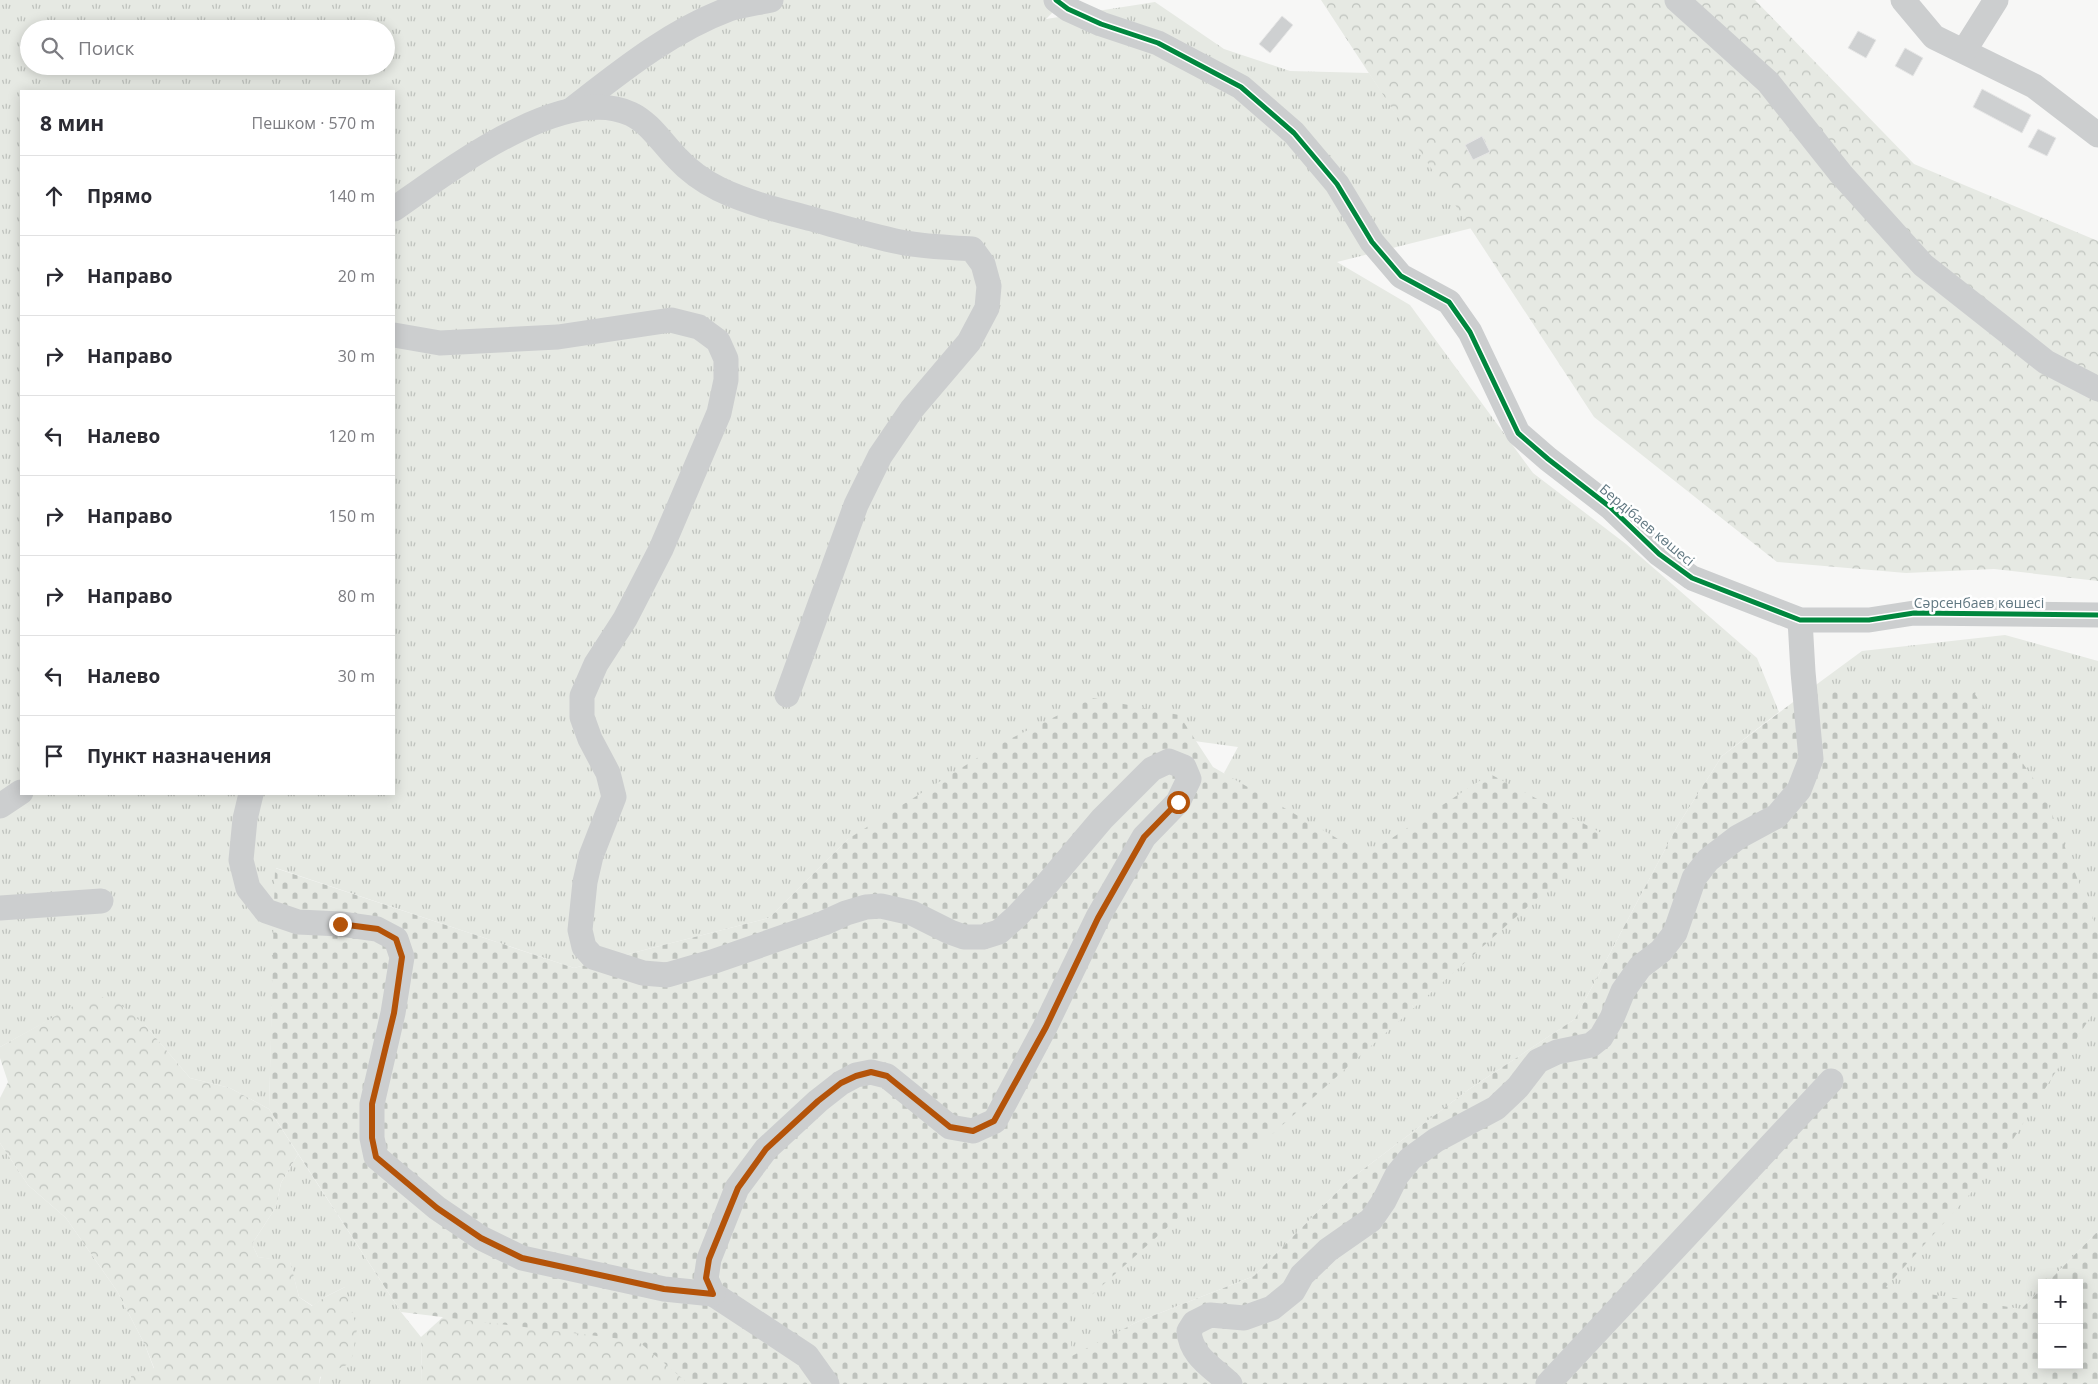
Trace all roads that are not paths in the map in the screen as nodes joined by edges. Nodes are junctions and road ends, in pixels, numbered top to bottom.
1 (770, 0) edge
2 (1056, 0) edge
3 (1677, 0) edge
4 (1903, 0) edge
5 (1996, 0) edge
6 (1964, 52) junction
7 (572, 110) junction
8 (2098, 135) edge
9 (395, 208) edge
10 (395, 335) edge
11 (2098, 389) edge
12 (2098, 615) edge
13 (1800, 620) junction
14 (787, 695) dead end
15 (20, 793) edge
16 (251, 795) edge
17 (0, 806) edge
18 (101, 901) dead end
19 (0, 908) edge
20 (1831, 1081) dead end
21 (713, 1294) junction
22 (827, 1384) edge
23 (1230, 1384) edge
24 (1548, 1384) edge

1 - 7 street
2 - 13 street, Бердібаев көшесі
3 - 11 street
4 - 6 street
5 - 6 street
6 - 8 street
7 - 9 street
7 - 14 street
10 - 21 street
12 - 13 street, Сәрсенбаев көшесі
13 - 23 street
15 - 17 street
16 - 21 street
18 - 19 street
20 - 24 street
21 - 22 street

